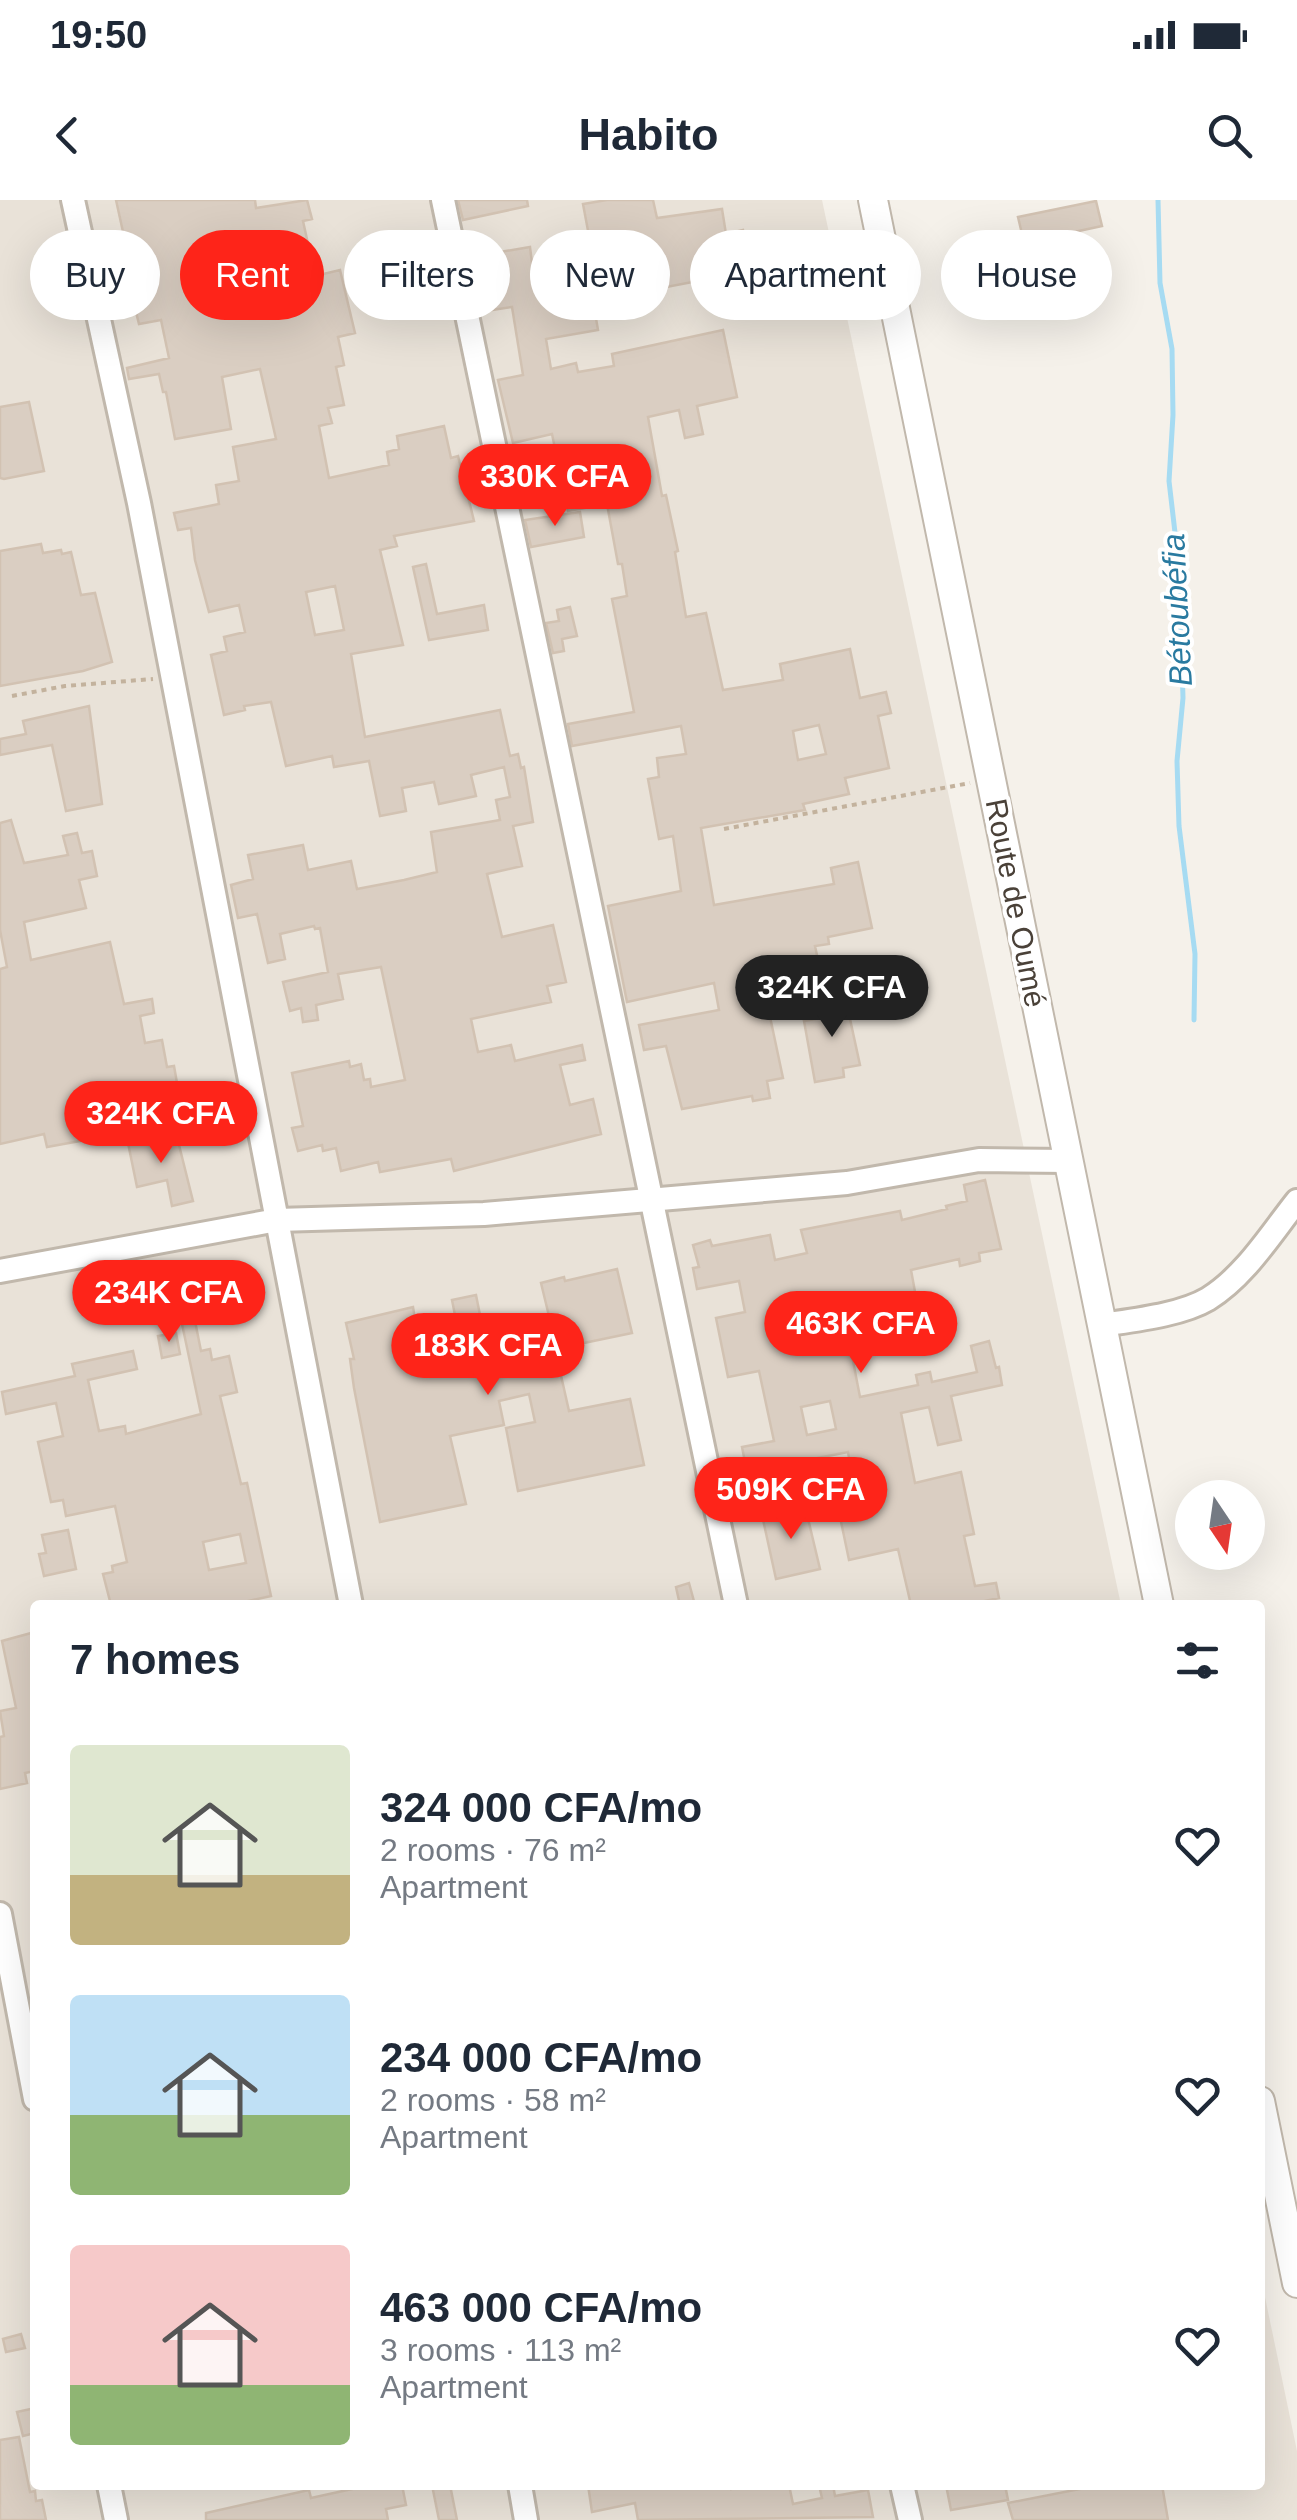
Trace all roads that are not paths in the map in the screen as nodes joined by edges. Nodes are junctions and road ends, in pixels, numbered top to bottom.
1 (73, 200) edge
2 (443, 200) edge
3 (874, 200) edge
4 (1069, 1160) junction
5 (652, 1201) junction
6 (1297, 1202) edge
7 (277, 1220) junction
8 (0, 1271) edge
9 (1102, 1325) junction
10 (350, 1600) edge
11 (735, 1600) edge
12 (1158, 1600) edge
13 (0, 1914) edge
14 (30, 2073) edge
15 (1265, 2126) edge
16 (1297, 2283) edge
17 (110, 2490) edge
18 (521, 2490) edge
19 (903, 2490) edge
20 (116, 2520) edge
21 (526, 2520) edge
22 (910, 2520) edge

1 - 7 street
2 - 5 street
3 - 4 street, Route de Oumé
4 - 5 street
4 - 9 street, Route de Oumé
5 - 7 street
5 - 11 street
6 - 9 street
7 - 8 street
7 - 10 street
9 - 12 street, Route de Oumé
13 - 14 street
15 - 16 street
17 - 20 street
18 - 21 street
19 - 22 street

